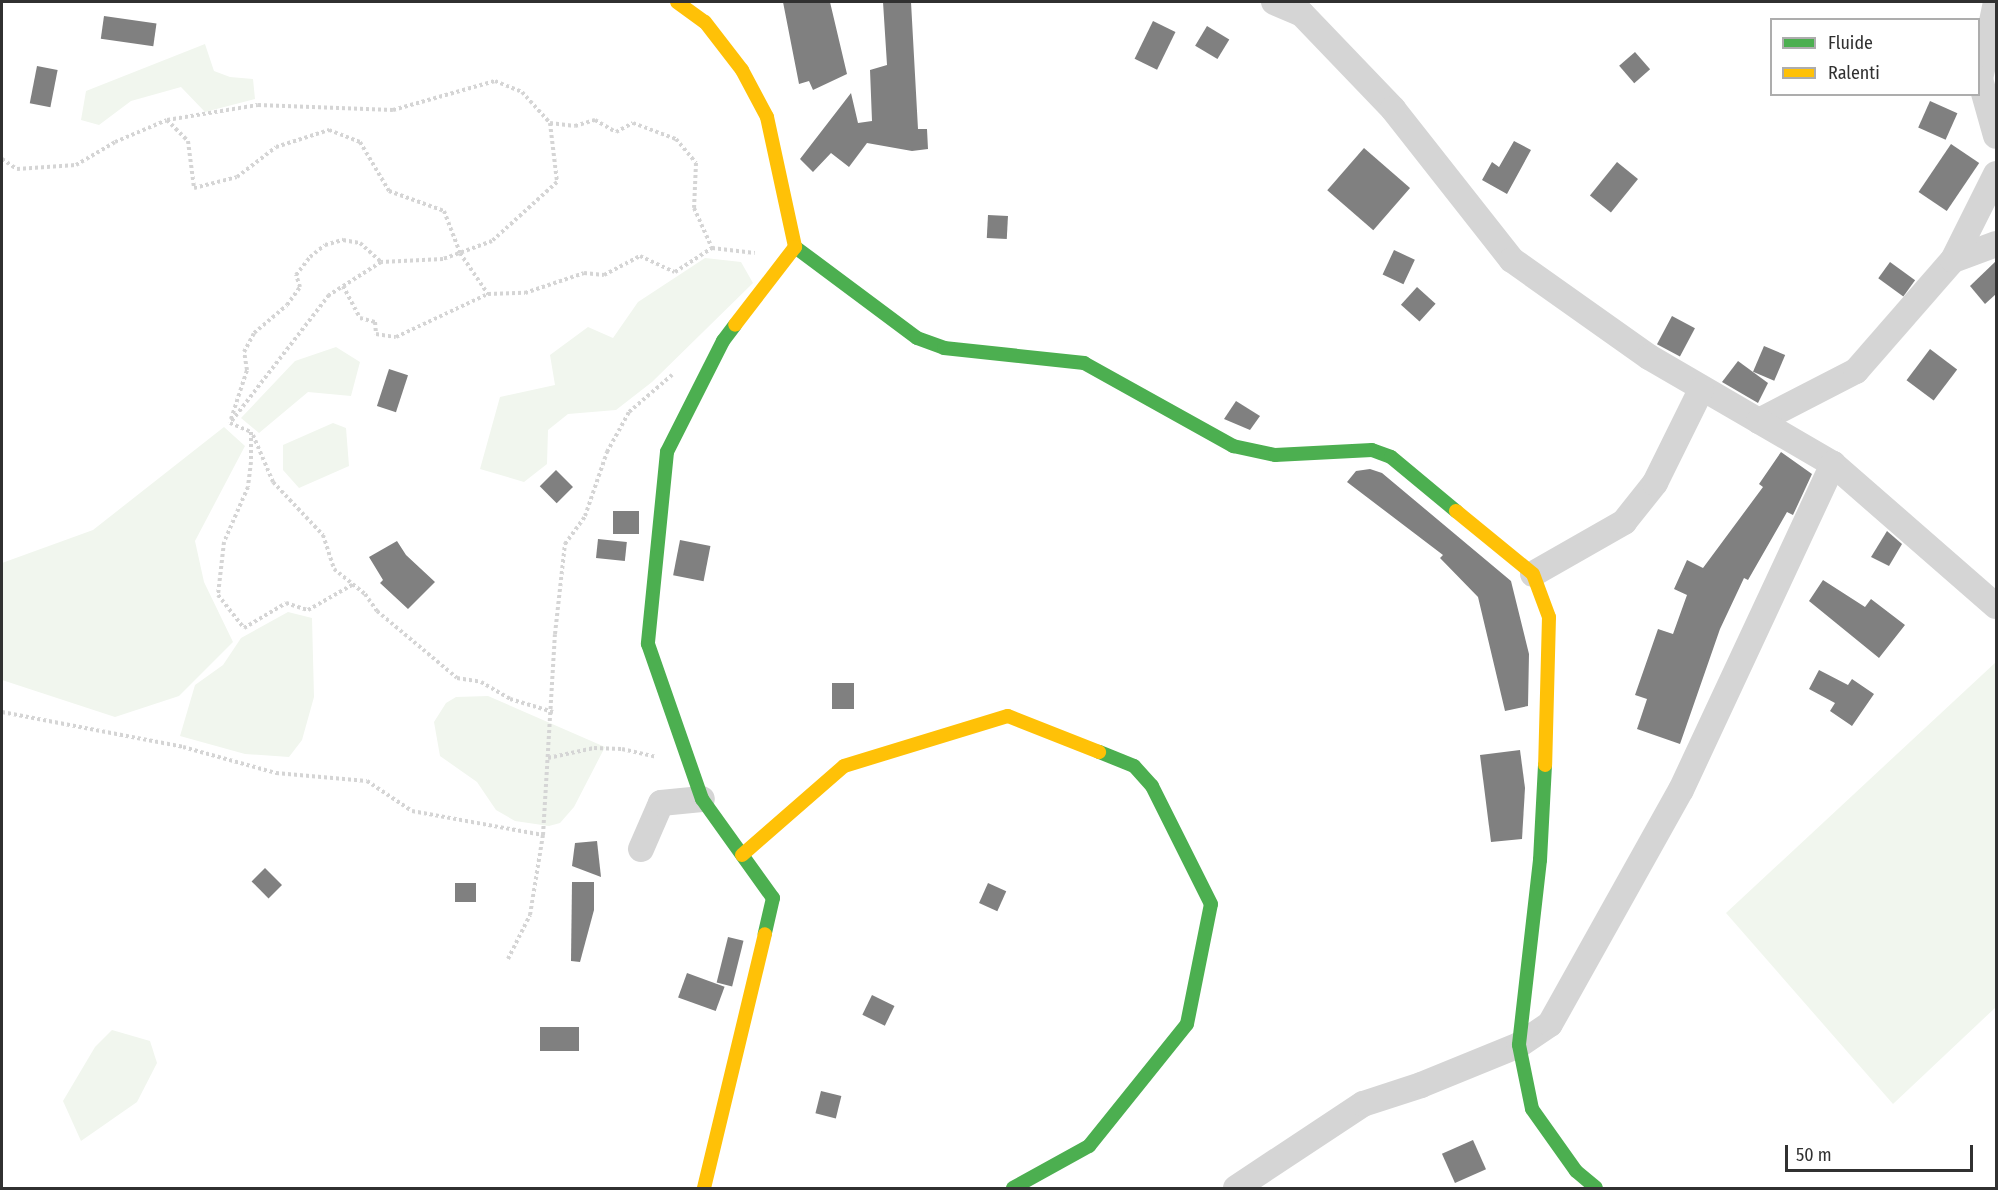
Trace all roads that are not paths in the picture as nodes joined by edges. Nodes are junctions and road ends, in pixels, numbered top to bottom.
1 (677, 2) edge
2 (1274, 2) edge
3 (1996, 2) edge
4 (1991, 97) edge
5 (1996, 136) edge
6 (1996, 174) edge
7 (1996, 244) edge
8 (795, 247) junction
9 (1953, 260) junction
10 (1701, 390) junction
11 (1759, 422) junction
12 (1833, 464) junction
13 (1533, 574) junction
14 (1996, 606) edge
15 (702, 799) junction
16 (641, 849) dead end
17 (742, 855) junction
18 (1519, 1045) junction
19 (707, 1187) edge
20 (1014, 1188) edge
21 (1236, 1188) edge
22 (1596, 1188) edge

1 - 8 street
2 - 10 street
3 - 4 street
4 - 5 street
6 - 9 street
7 - 9 street
8 - 13 street
8 - 15 street
9 - 11 street
10 - 11 street
10 - 13 street
11 - 12 street
12 - 14 street
12 - 18 street
13 - 18 street
15 - 16 street
15 - 17 street
17 - 19 street
17 - 20 street
18 - 21 street
18 - 22 street

